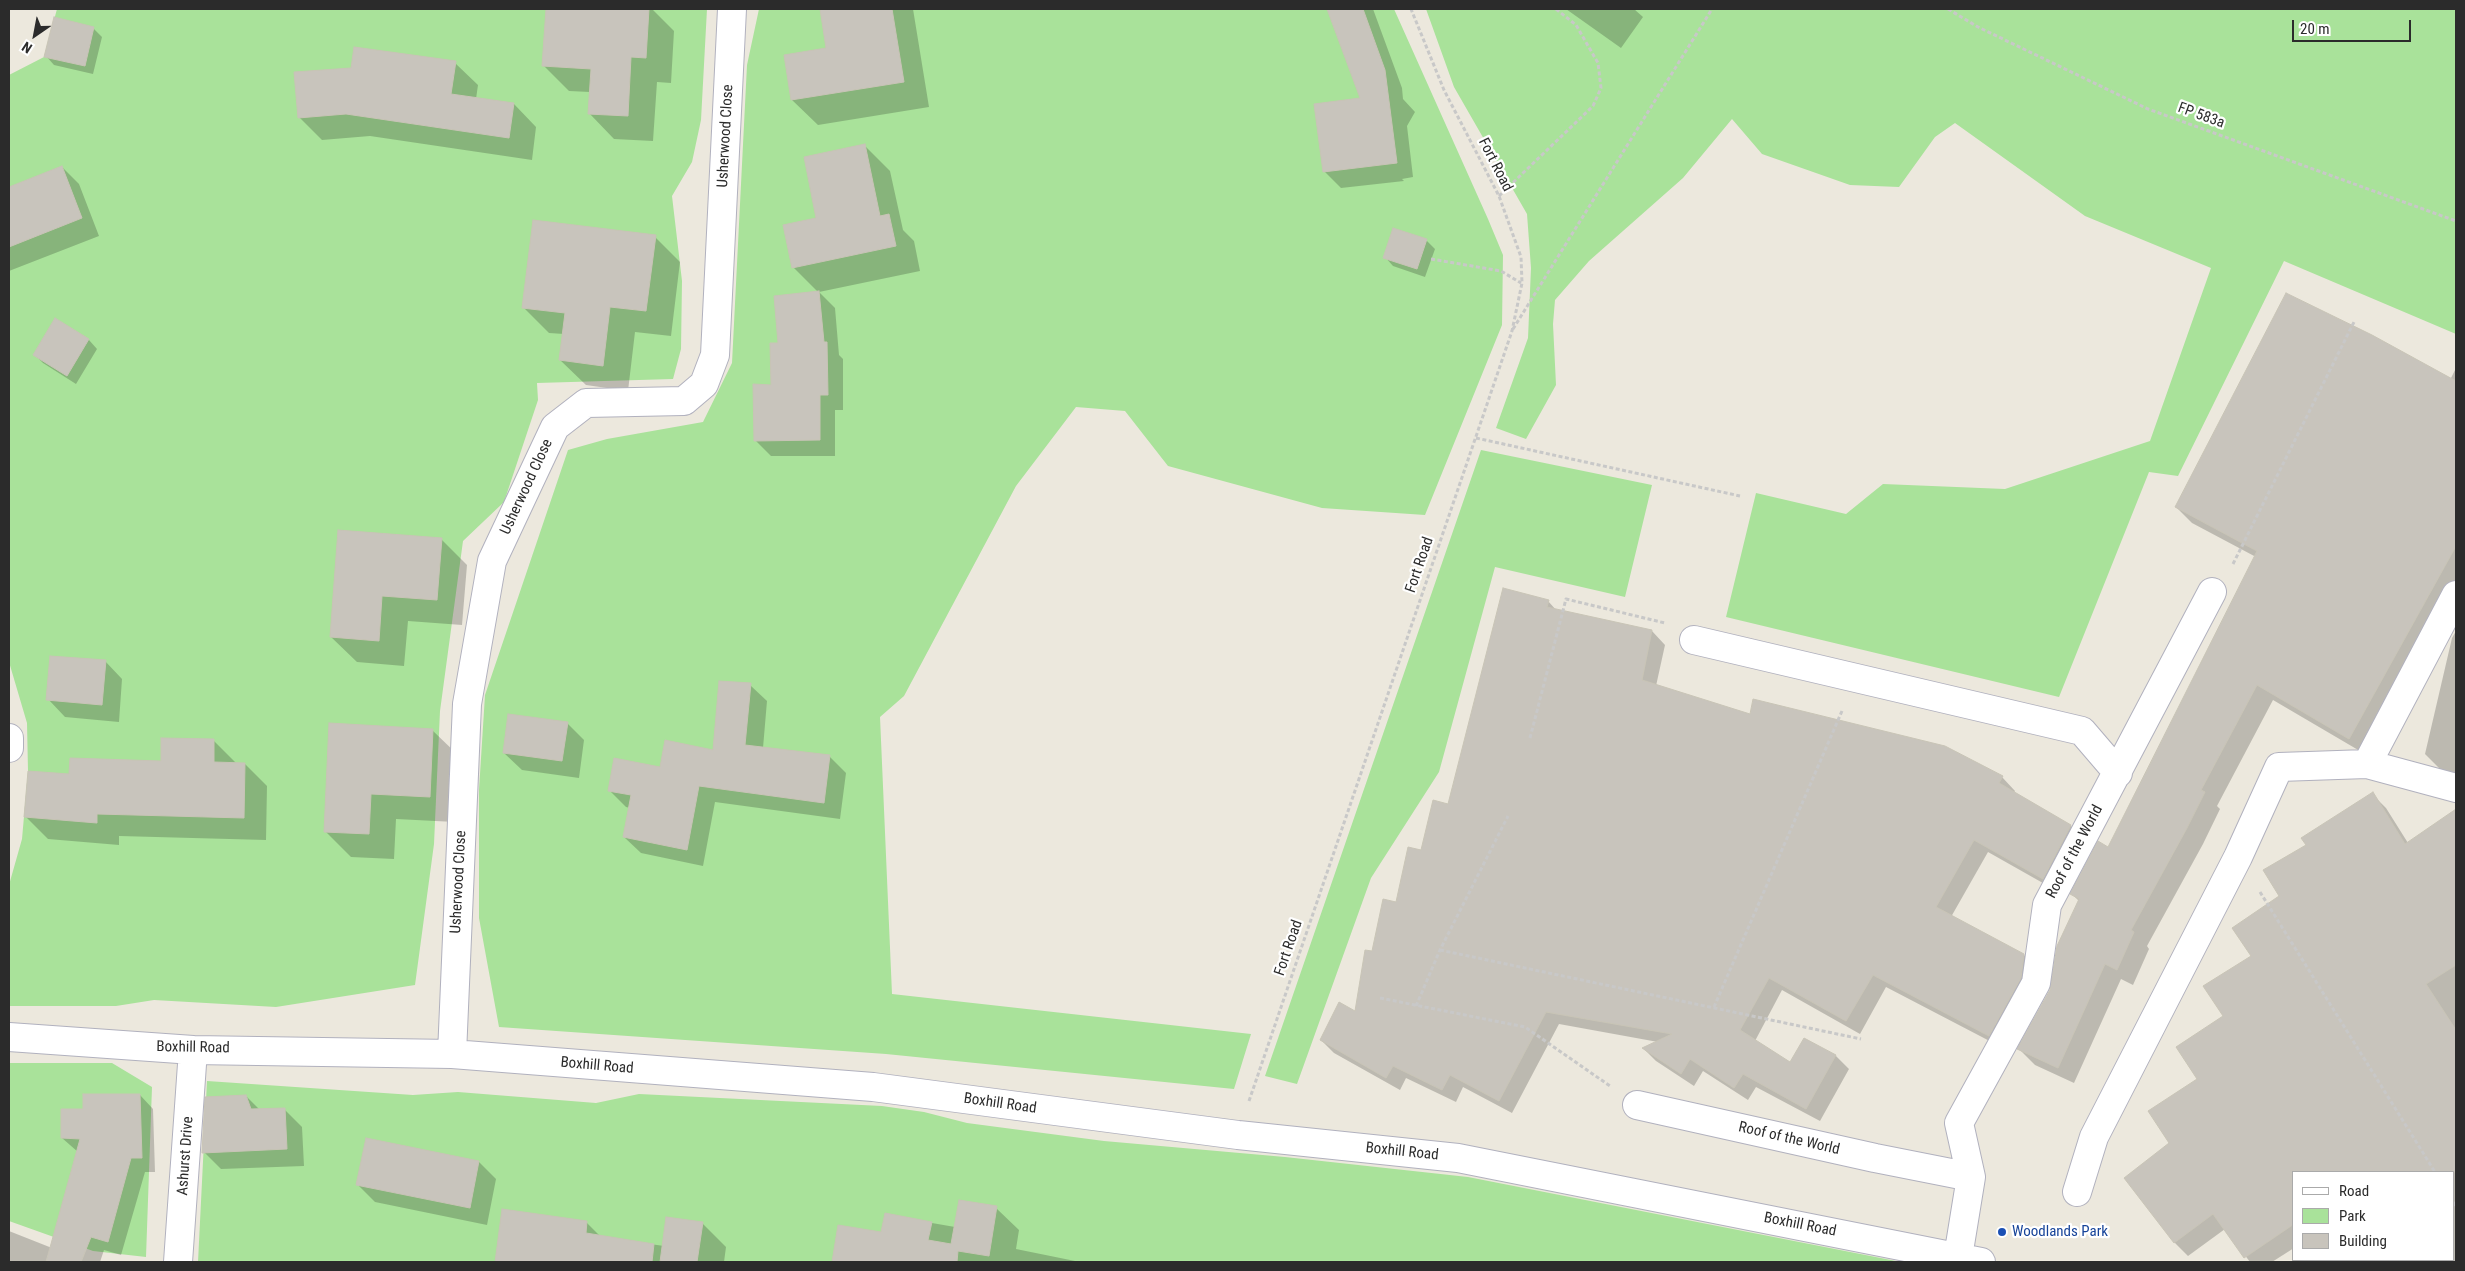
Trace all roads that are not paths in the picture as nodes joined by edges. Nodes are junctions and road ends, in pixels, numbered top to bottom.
1 (732, 9) edge
2 (2212, 592) road end
3 (2456, 595) edge
4 (1694, 640) road end
5 (9, 738) edge
6 (9, 748) edge
7 (2367, 764) junction
8 (2118, 773) junction
9 (2456, 788) edge
10 (9, 1037) edge
11 (193, 1050) junction
12 (452, 1054) junction
13 (1637, 1105) road end
14 (1971, 1177) junction
15 (2077, 1192) dead end
16 (1969, 1259) edge
17 (178, 1262) edge

1 - 12 street, Usherwood Close
2 - 8 street, Roof of the World
3 - 7 street
4 - 8 street
5 - 6 street
7 - 9 street
7 - 15 street
8 - 14 street, Roof of the World
10 - 11 street, Boxhill Road
11 - 12 street, Boxhill Road
11 - 17 street, Ashurst Drive
12 - 16 street, Boxhill Road
13 - 14 street, Roof of the World
14 - 16 street, Roof of the World

